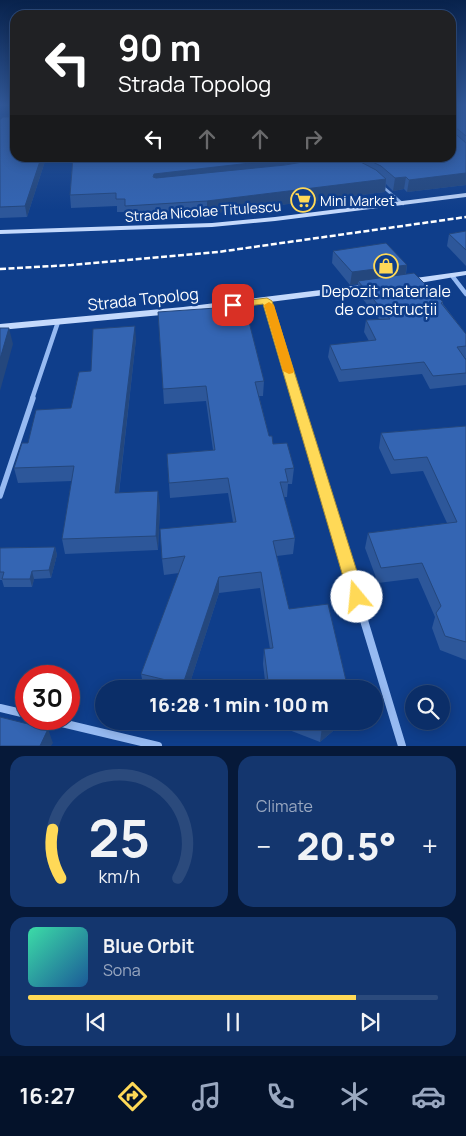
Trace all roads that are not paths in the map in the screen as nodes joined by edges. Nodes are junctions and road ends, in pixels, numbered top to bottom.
1 (375, 180) edge
2 (466, 195) edge
3 (403, 204) junction
4 (0, 232) edge
5 (466, 273) edge
6 (452, 275) junction
7 (398, 283) edge
8 (380, 286) edge
9 (466, 294) edge
10 (267, 301) junction
11 (58, 322) junction
12 (0, 327) edge
13 (0, 496) edge
14 (0, 708) edge
15 (15, 711) edge
16 (80, 727) edge
17 (158, 746) edge
18 (402, 746) edge

1 - 3 lane
2 - 3 main road, Strada Nicolae Titulescu
3 - 4 main road, Strada Nicolae Titulescu
5 - 6 main road
6 - 7 main road
6 - 9 street
8 - 10 main road, Strada Topolog
10 - 11 main road, Strada Topolog
10 - 18 street
11 - 12 main road, Strada Topolog
11 - 13 street
14 - 15 street
16 - 17 street

